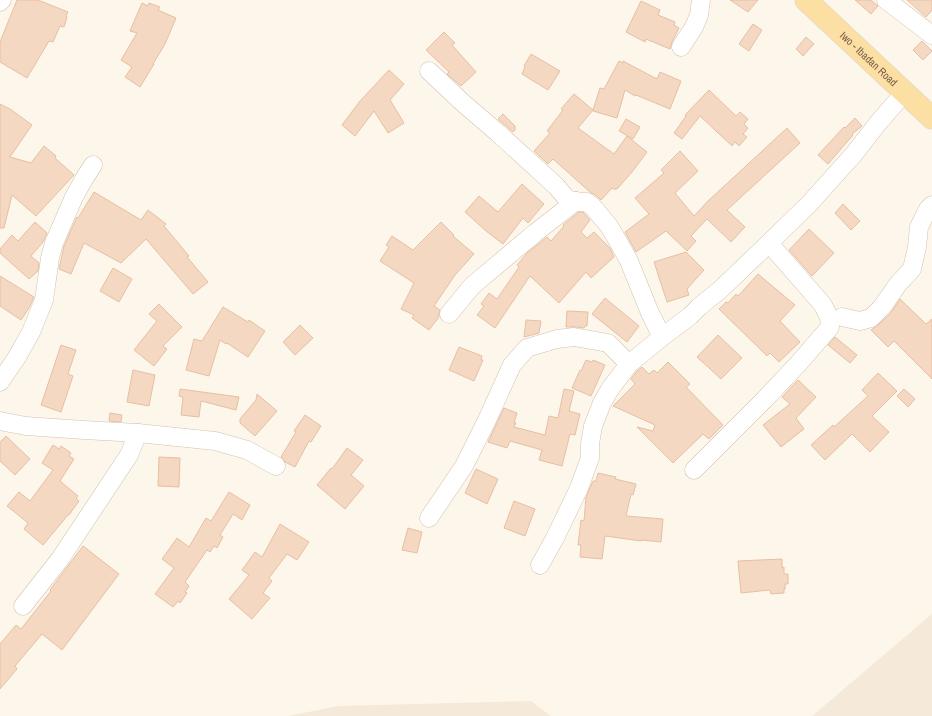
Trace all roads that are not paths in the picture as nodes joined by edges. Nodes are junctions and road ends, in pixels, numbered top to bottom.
1 (701, 0) edge
2 (806, 0) edge
3 (886, 0) edge
4 (932, 35) edge
5 (681, 47) dead end
6 (429, 71) dead end
7 (905, 92) junction
8 (932, 118) edge
9 (92, 165) dead end
10 (576, 201) junction
11 (932, 205) edge
12 (769, 243) junction
13 (449, 314) dead end
14 (842, 317) dead end
15 (662, 337) junction
16 (629, 364) junction
17 (0, 382) edge
18 (0, 421) edge
19 (138, 433) junction
20 (276, 466) dead end
21 (694, 470) dead end
22 (429, 518) dead end
23 (540, 565) dead end
24 (24, 606) dead end

1 - 5 street
2 - 7 main road, Iwo - Ibadan Road
3 - 4 street
6 - 10 street
7 - 8 main road, Iwo - Ibadan Road
7 - 12 street
9 - 17 street
10 - 13 street
10 - 15 street
11 - 14 street
12 - 15 street
12 - 21 street
15 - 16 street
16 - 22 street
16 - 23 street
18 - 19 street
19 - 20 street
19 - 24 street

